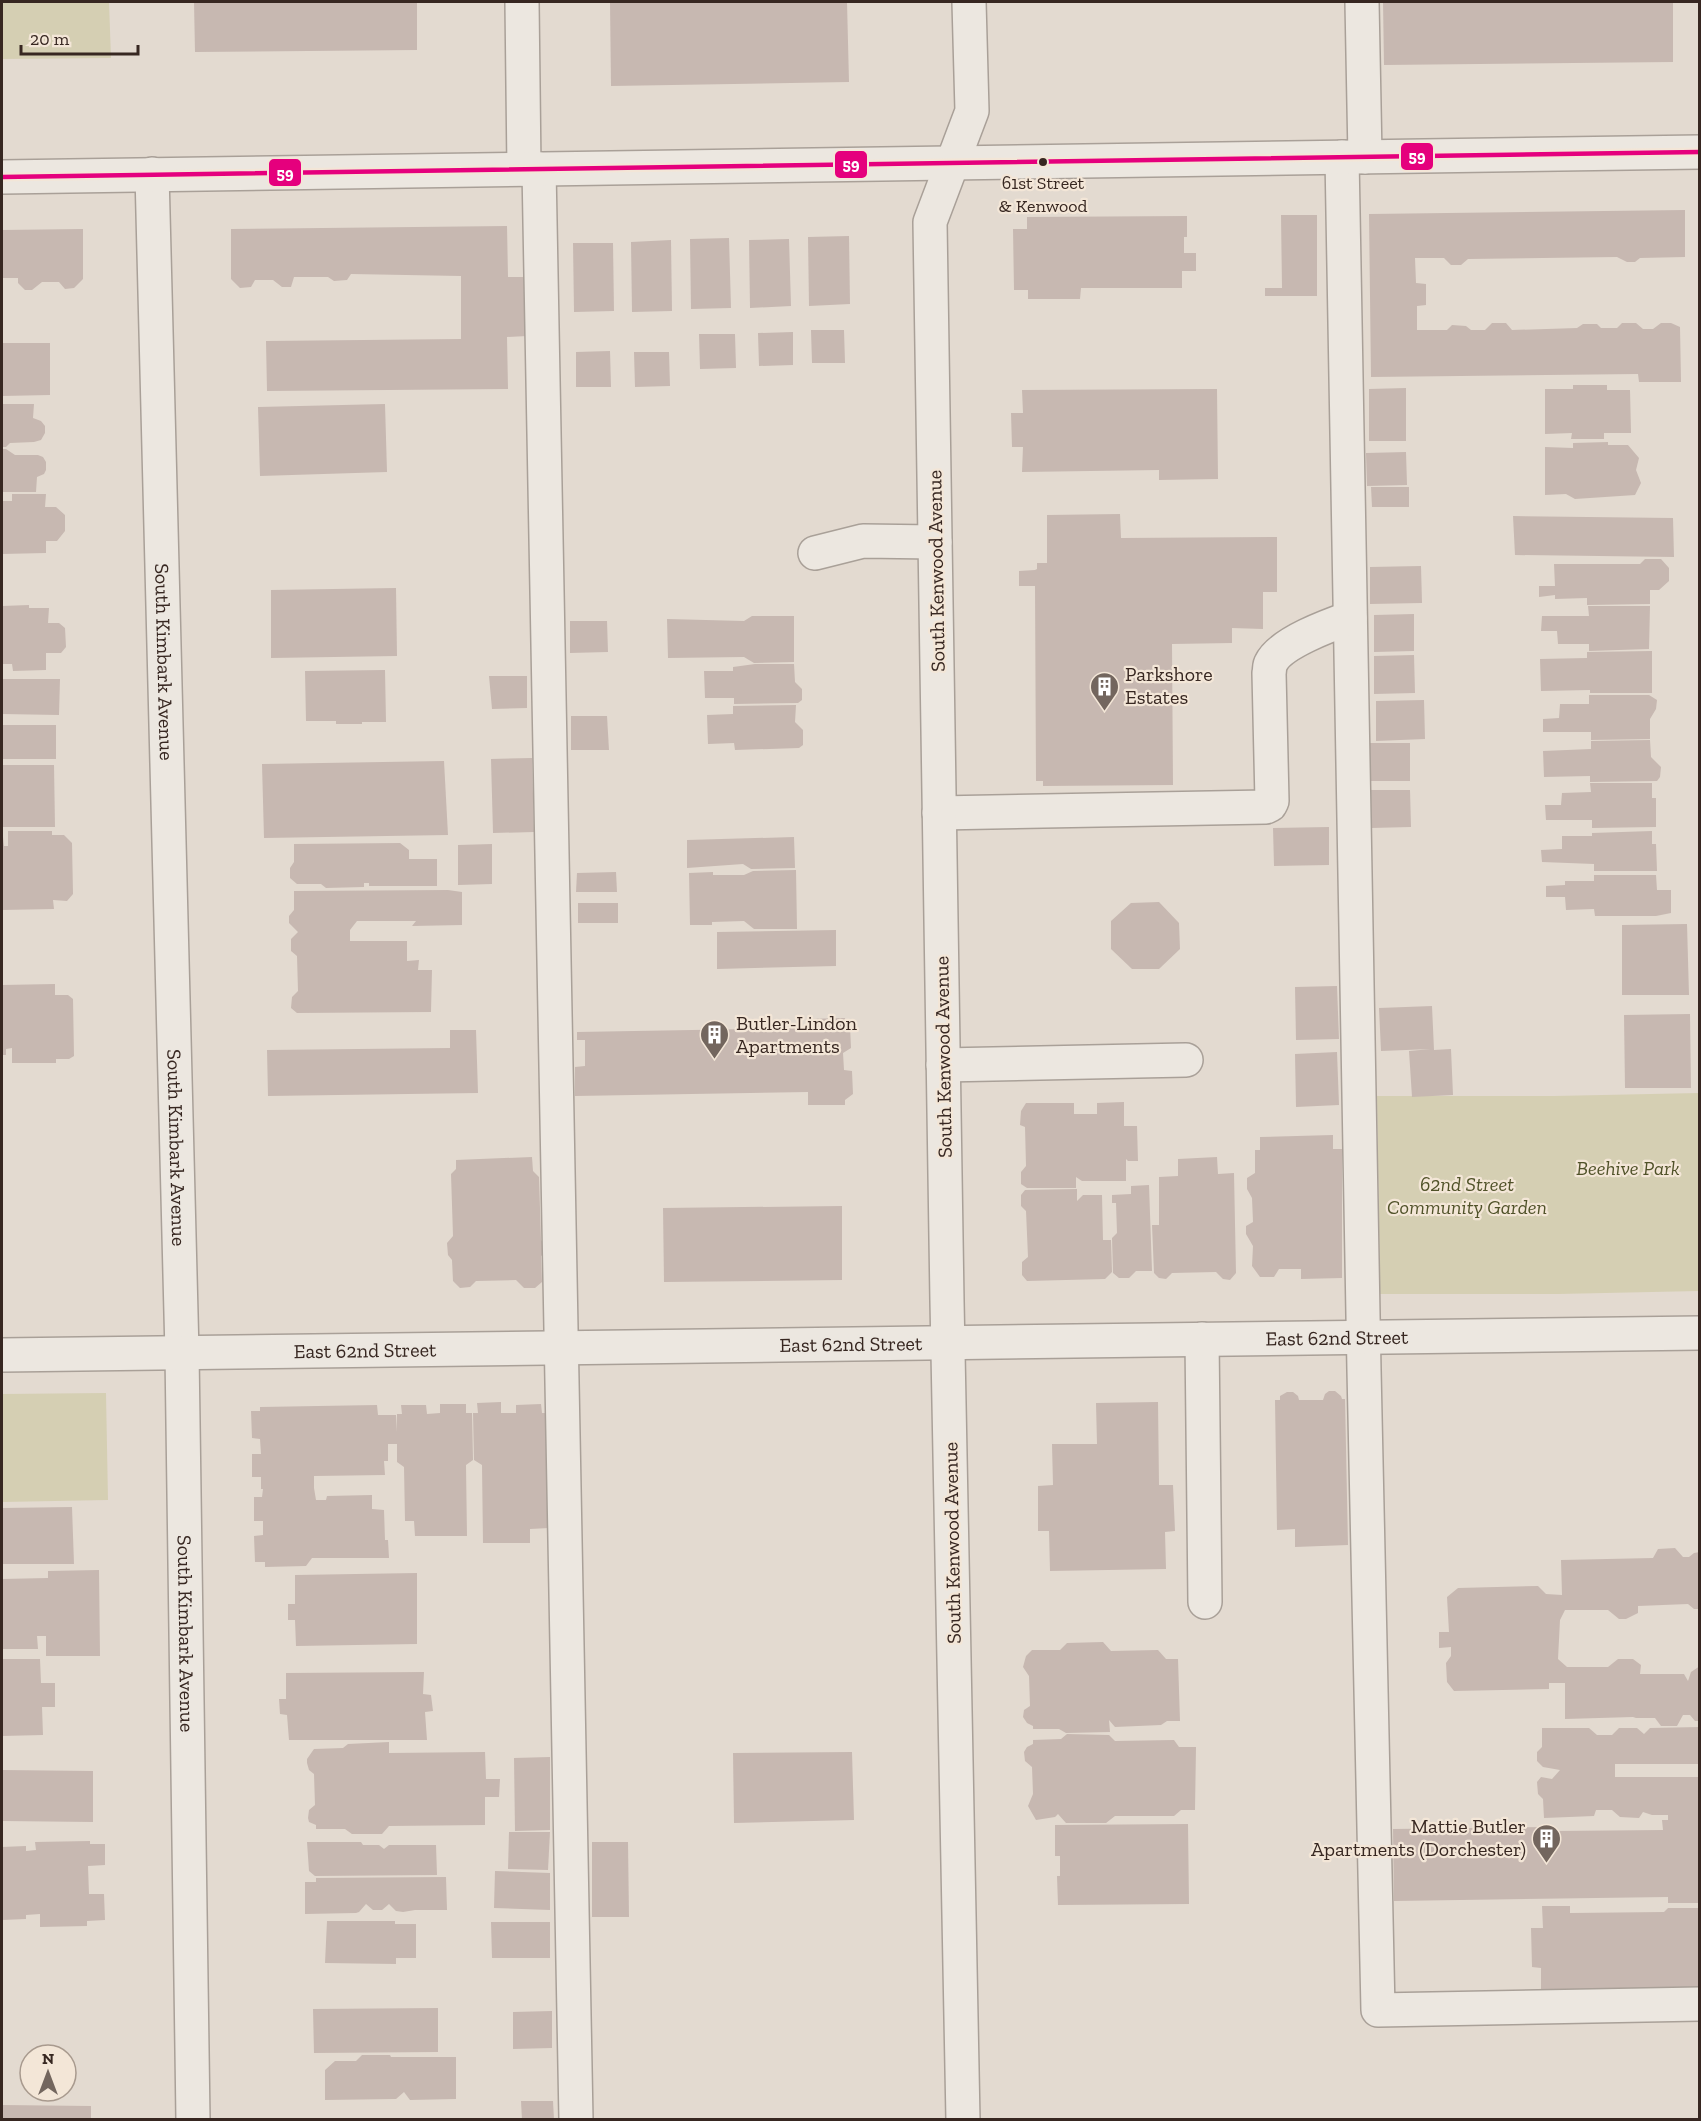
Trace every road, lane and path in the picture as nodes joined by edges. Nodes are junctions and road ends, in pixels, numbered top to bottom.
1 (522, 2) edge
2 (969, 2) edge
3 (1362, 2) edge
4 (1700, 152) edge
5 (1353, 157) junction
6 (952, 163) junction
7 (531, 169) junction
8 (152, 174) junction
9 (2, 177) edge
10 (935, 542) junction
11 (815, 553) dead end
12 (1350, 618) junction
13 (939, 813) junction
14 (1186, 1060) dead end
15 (943, 1065) junction
16 (1700, 1333) edge
17 (1363, 1337) junction
18 (1202, 1339) junction
19 (948, 1343) junction
20 (561, 1348) junction
21 (182, 1353) junction
22 (2, 1355) edge
23 (1205, 1602) dead end
24 (1700, 2004) edge
25 (193, 2120) edge
26 (576, 2120) edge
27 (963, 2120) edge

1 - 7 street
2 - 6 street, South Kenwood Avenue
3 - 5 street
4 - 5 street
5 - 6 street
5 - 12 street
6 - 7 street
6 - 10 street, South Kenwood Avenue
7 - 8 street
7 - 20 street
8 - 9 street
8 - 21 street, South Kimbark Avenue
10 - 11 street
10 - 13 street, South Kenwood Avenue
12 - 13 street
12 - 17 street
13 - 15 street, South Kenwood Avenue
14 - 15 street
15 - 19 street, South Kenwood Avenue
16 - 17 street, East 62nd Street
17 - 18 street, East 62nd Street
17 - 24 street
18 - 19 street, East 62nd Street
18 - 23 street
19 - 20 street, East 62nd Street
19 - 27 street, South Kenwood Avenue
20 - 21 street, East 62nd Street
20 - 26 street
21 - 22 street, East 62nd Street
21 - 25 street, South Kimbark Avenue

